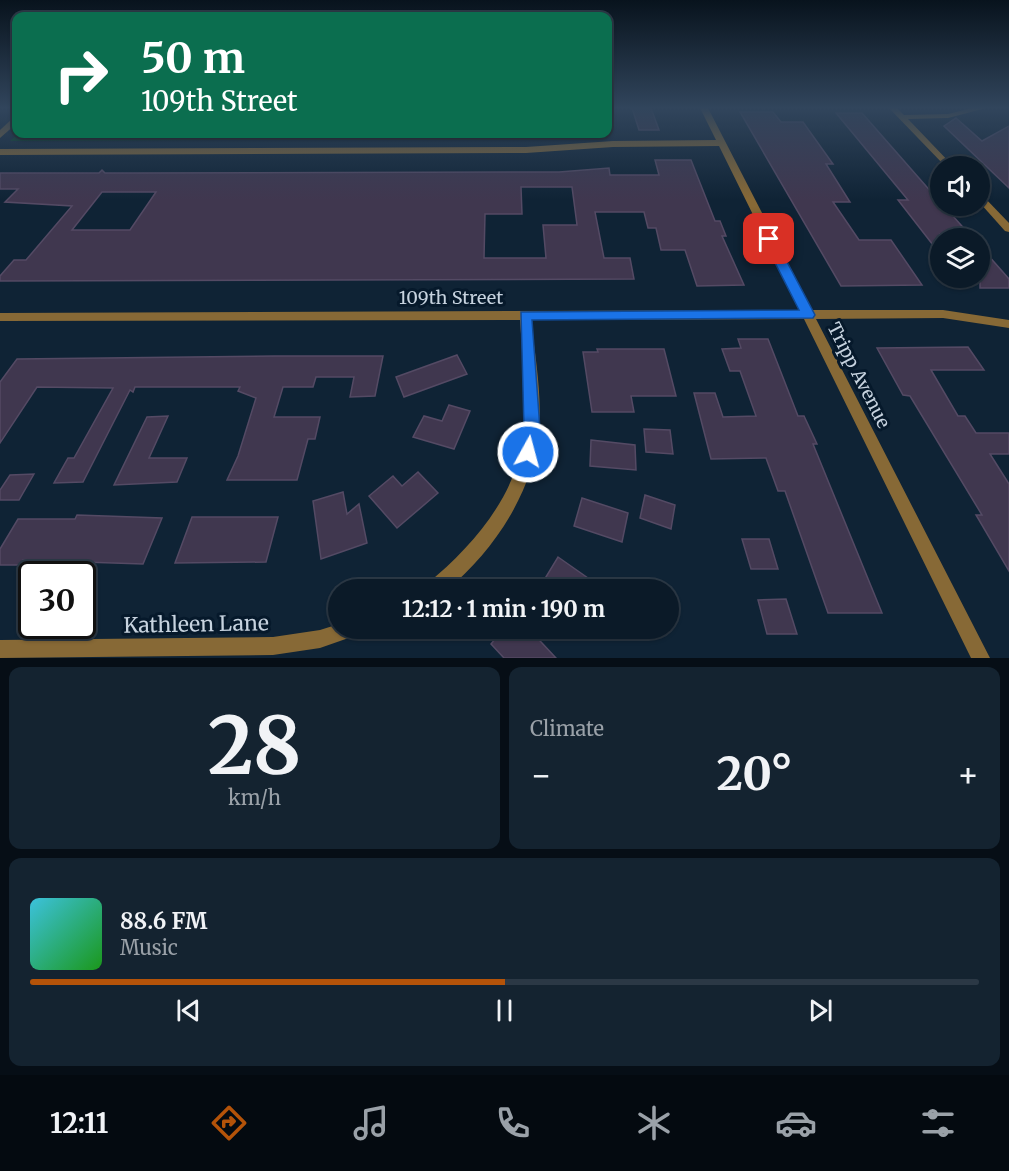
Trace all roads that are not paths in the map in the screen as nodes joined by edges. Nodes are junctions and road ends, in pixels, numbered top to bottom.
1 (718, 139) edge
2 (922, 139) edge
3 (720, 143) junction
4 (0, 152) edge
5 (939, 156) edge
6 (990, 209) edge
7 (1009, 229) edge
8 (525, 315) junction
9 (808, 315) junction
10 (0, 317) edge
11 (1009, 324) edge
12 (447, 579) edge
13 (328, 636) edge
14 (0, 649) edge
15 (981, 658) edge

1 - 3 street, Tripp Avenue
2 - 5 street
3 - 4 street
3 - 9 street, Tripp Avenue
6 - 7 street
8 - 9 street, 109th Street
8 - 10 street, 109th Street
8 - 12 street
9 - 11 street, 109th Street
9 - 15 street, Tripp Avenue
13 - 14 street, Kathleen Lane

